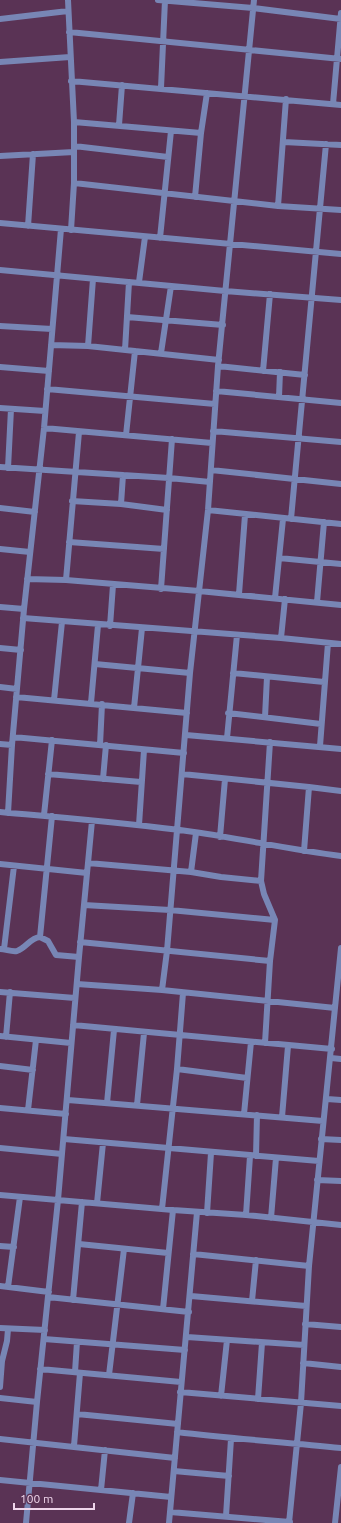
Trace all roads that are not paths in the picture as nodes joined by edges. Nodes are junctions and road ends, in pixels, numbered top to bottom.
1 (68, 0) edge
2 (158, 0) edge
3 (165, 0) edge
4 (254, 0) edge
5 (253, 8) junction
6 (68, 11) junction
7 (341, 13) edge
8 (0, 19) edge
9 (341, 19) edge
10 (69, 32) junction
11 (164, 42) junction
12 (249, 49) junction
13 (70, 57) junction
14 (338, 59) edge
15 (0, 62) edge
16 (71, 81) junction
17 (122, 85) junction
18 (161, 88) junction
19 (207, 93) junction
20 (244, 97) junction
21 (286, 100) junction
22 (332, 104) junction
23 (341, 105) edge
24 (74, 122) junction
25 (119, 125) junction
26 (170, 131) junction
27 (201, 133) junction
28 (284, 142) junction
29 (326, 144) junction
30 (341, 145) edge
31 (74, 149) junction
32 (33, 154) junction
33 (0, 156) edge
34 (168, 157) junction
35 (74, 183) junction
36 (164, 194) junction
37 (195, 197) junction
38 (235, 201) junction
39 (278, 206) junction
40 (320, 209) junction
41 (341, 210) edge
42 (0, 223) edge
43 (28, 226) junction
44 (62, 229) junction
45 (71, 230) junction
46 (145, 237) junction
47 (160, 238) junction
48 (231, 244) junction
49 (316, 252) junction
50 (341, 254) edge
51 (0, 270) edge
52 (57, 275) junction
53 (93, 279) junction
54 (128, 282) junction
55 (139, 282) junction
56 (170, 286) junction
57 (225, 291) junction
58 (270, 294) junction
59 (312, 298) junction
60 (341, 300) edge
61 (127, 317) junction
62 (166, 320) junction
63 (223, 325) junction
64 (0, 326) edge
65 (52, 329) junction
66 (50, 345) junction
67 (88, 346) junction
68 (125, 350) junction
69 (135, 351) junction
70 (161, 353) junction
71 (218, 363) junction
72 (0, 367) edge
73 (49, 371) junction
74 (263, 371) junction
75 (280, 372) junction
76 (305, 375) junction
77 (47, 389) junction
78 (216, 391) junction
79 (130, 396) junction
80 (279, 397) junction
81 (303, 400) junction
82 (341, 403) edge
83 (215, 404) junction
84 (0, 408) edge
85 (11, 409) junction
86 (45, 411) junction
87 (44, 428) junction
88 (213, 431) junction
89 (80, 432) junction
90 (126, 435) junction
91 (172, 439) junction
92 (299, 439) junction
93 (341, 442) edge
94 (212, 443) junction
95 (0, 467) edge
96 (8, 468) junction
97 (40, 470) junction
98 (210, 470) junction
99 (75, 471) junction
100 (124, 475) junction
101 (169, 478) junction
102 (296, 479) junction
103 (210, 482) junction
104 (341, 484) edge
105 (72, 501) junction
106 (121, 504) junction
107 (0, 508) edge
108 (167, 510) junction
109 (208, 510) junction
110 (35, 512) junction
111 (245, 515) junction
112 (283, 519) junction
113 (291, 519) junction
114 (324, 522) junction
115 (341, 524) edge
116 (69, 542) junction
117 (0, 549) edge
118 (164, 549) junction
119 (30, 552) junction
120 (279, 558) junction
121 (320, 562) junction
122 (341, 564) edge
123 (27, 579) junction
124 (66, 580) junction
125 (113, 585) junction
126 (161, 589) junction
127 (199, 591) junction
128 (239, 594) junction
129 (275, 598) junction
130 (285, 599) junction
131 (317, 602) junction
132 (341, 604) edge
133 (0, 607) edge
134 (24, 610) junction
135 (23, 618) junction
136 (62, 622) junction
137 (98, 625) junction
138 (110, 626) junction
139 (142, 628) junction
140 (196, 631) junction
141 (237, 635) junction
142 (281, 638) junction
143 (328, 643) junction
144 (341, 644) edge
145 (0, 648) edge
146 (20, 650) junction
147 (95, 664) junction
148 (138, 667) junction
149 (190, 673) junction
150 (233, 673) junction
151 (267, 677) junction
152 (324, 682) junction
153 (0, 687) edge
154 (17, 689) junction
155 (16, 697) junction
156 (54, 700) junction
157 (91, 703) junction
158 (102, 704) junction
159 (134, 708) junction
160 (187, 712) junction
161 (228, 713) junction
162 (265, 717) junction
163 (321, 724) junction
164 (186, 736) junction
165 (13, 737) junction
166 (226, 738) junction
167 (52, 740) junction
168 (270, 742) junction
169 (0, 744) edge
170 (12, 745) junction
171 (103, 745) junction
172 (320, 746) junction
173 (341, 749) edge
174 (144, 750) junction
175 (184, 753) junction
176 (48, 774) junction
177 (182, 774) junction
178 (103, 779) junction
179 (225, 779) junction
180 (142, 782) junction
181 (268, 783) junction
182 (309, 788) junction
183 (341, 791) edge
184 (0, 812) edge
185 (8, 812) junction
186 (44, 815) junction
187 (52, 816) junction
188 (92, 821) junction
189 (139, 825) junction
190 (177, 830) junction
191 (196, 833) junction
192 (220, 837) junction
193 (263, 844) junction
194 (304, 851) junction
195 (341, 856) edge
196 (88, 863) junction
197 (0, 864) edge
198 (14, 866) junction
199 (46, 869) junction
200 (173, 871) junction
201 (191, 872) junction
202 (87, 873) junction
203 (261, 880) junction
204 (84, 905) junction
205 (170, 910) junction
206 (275, 920) junction
207 (40, 937) junction
208 (80, 942) junction
209 (341, 948) edge
210 (2, 949) edge
211 (167, 950) junction
212 (79, 958) junction
213 (270, 961) junction
214 (339, 980) edge
215 (77, 984) junction
216 (162, 990) junction
217 (0, 992) edge
218 (10, 992) junction
219 (183, 993) junction
220 (75, 998) junction
221 (267, 1002) junction
222 (335, 1008) junction
223 (338, 1018) edge
224 (73, 1026) junction
225 (114, 1030) junction
226 (144, 1032) junction
227 (180, 1036) junction
228 (3, 1037) edge
229 (36, 1040) junction
230 (251, 1042) junction
231 (71, 1043) junction
232 (265, 1043) junction
233 (288, 1046) junction
234 (332, 1049) junction
235 (331, 1058) junction
236 (341, 1059) edge
237 (0, 1066) edge
238 (177, 1069) junction
239 (32, 1070) junction
240 (247, 1078) junction
241 (327, 1099) junction
242 (68, 1100) junction
243 (341, 1100) edge
244 (107, 1103) junction
245 (137, 1105) junction
246 (0, 1108) edge
247 (173, 1108) junction
248 (28, 1110) junction
249 (66, 1114) junction
250 (244, 1114) junction
251 (257, 1115) junction
252 (282, 1117) junction
253 (323, 1121) junction
254 (64, 1139) junction
255 (321, 1139) junction
256 (341, 1140) edge
257 (103, 1143) junction
258 (0, 1148) edge
259 (169, 1148) junction
260 (211, 1153) junction
261 (62, 1154) junction
262 (253, 1156) junction
263 (276, 1158) junction
264 (319, 1161) junction
265 (317, 1180) junction
266 (341, 1181) edge
267 (0, 1194) edge
268 (20, 1196) junction
269 (58, 1200) junction
270 (82, 1202) junction
271 (97, 1203) junction
272 (162, 1209) junction
273 (173, 1210) junction
274 (197, 1212) junction
275 (206, 1213) junction
276 (246, 1215) junction
277 (271, 1218) junction
278 (313, 1222) junction
279 (341, 1225) edge
280 (79, 1244) junction
281 (0, 1246) edge
282 (14, 1248) junction
283 (124, 1249) junction
284 (168, 1253) junction
285 (194, 1254) junction
286 (256, 1260) junction
287 (309, 1266) junction
288 (0, 1286) edge
289 (8, 1287) junction
290 (48, 1294) junction
291 (191, 1296) junction
292 (73, 1300) junction
293 (252, 1302) junction
294 (118, 1305) junction
295 (306, 1306) junction
296 (163, 1309) junction
297 (189, 1312) junction
298 (305, 1324) junction
299 (341, 1327) edge
300 (0, 1328) edge
301 (8, 1329) junction
302 (44, 1330) junction
303 (187, 1337) junction
304 (44, 1339) junction
305 (227, 1340) junction
306 (77, 1342) junction
307 (262, 1343) junction
308 (112, 1344) junction
309 (304, 1345) junction
310 (185, 1350) junction
311 (1, 1361) edge
312 (303, 1363) junction
313 (341, 1367) edge
314 (40, 1369) junction
315 (78, 1373) junction
316 (109, 1376) junction
317 (181, 1382) junction
318 (0, 1387) edge
319 (180, 1392) junction
320 (221, 1396) junction
321 (0, 1398) edge
322 (258, 1399) junction
323 (37, 1402) junction
324 (301, 1403) junction
325 (341, 1406) edge
326 (77, 1414) junction
327 (178, 1424) junction
328 (177, 1432) junction
329 (231, 1438) junction
330 (0, 1439) edge
331 (34, 1442) junction
332 (298, 1443) junction
333 (74, 1446) junction
334 (341, 1448) edge
335 (105, 1450) junction
336 (175, 1458) junction
337 (341, 1467) edge
338 (174, 1471) junction
339 (229, 1476) junction
340 (0, 1480) edge
341 (30, 1483) junction
342 (101, 1490) junction
343 (133, 1493) junction
344 (172, 1497) junction
345 (170, 1512) junction
346 (226, 1516) junction
347 (27, 1523) edge
348 (130, 1523) edge
349 (169, 1523) edge
350 (290, 1523) edge
351 (335, 1523) edge

1 - 6 street
2 - 3 street
3 - 5 street
3 - 11 street
4 - 5 street
5 - 9 street
5 - 12 street
6 - 8 street
6 - 10 street
7 - 9 street
9 - 14 street
10 - 11 street
10 - 13 street
11 - 12 street
11 - 18 street
12 - 14 street
12 - 20 street
13 - 15 street
13 - 16 street
14 - 22 street
16 - 17 street
16 - 24 street
17 - 18 street
17 - 25 street
18 - 19 street
19 - 20 street
19 - 27 street
20 - 21 street
20 - 38 street
21 - 22 street
21 - 28 street
22 - 23 street
24 - 25 street
24 - 31 street
25 - 26 street
26 - 27 street
26 - 34 street
27 - 37 street
28 - 29 street
28 - 39 street
29 - 30 street
29 - 40 street
31 - 32 street
31 - 34 street
31 - 35 street
32 - 33 street
32 - 43 street
34 - 36 street
35 - 36 street
35 - 45 street
36 - 37 street
36 - 47 street
37 - 38 street
38 - 39 street
38 - 48 street
39 - 40 street
40 - 41 street
40 - 49 street
42 - 43 street
43 - 44 street
44 - 45 street
44 - 52 street
45 - 46 street
46 - 47 street
46 - 55 street
47 - 48 street
48 - 49 street
48 - 57 street
49 - 50 street
49 - 59 street
51 - 52 street
52 - 53 street
52 - 65 street
53 - 54 street
53 - 67 street
54 - 55 street
54 - 61 street
55 - 56 street
56 - 57 street
56 - 62 street
57 - 58 street
57 - 63 street
58 - 59 street
58 - 74 street
59 - 60 street
59 - 76 street
61 - 62 street
61 - 68 street
62 - 63 street
62 - 70 street
63 - 71 street
64 - 65 street
65 - 66 street
66 - 67 street
66 - 73 street
67 - 68 street
68 - 69 street
69 - 70 street
69 - 79 street
70 - 71 street
71 - 74 street
71 - 78 street
72 - 73 street
73 - 77 street
74 - 75 street
75 - 76 street
75 - 80 street
76 - 81 street
77 - 79 street
77 - 86 street
78 - 80 street
78 - 83 street
79 - 83 street
79 - 90 street
80 - 81 street
81 - 82 street
81 - 92 street
83 - 88 street
84 - 85 street
85 - 86 street
85 - 96 street
86 - 87 street
87 - 89 street
87 - 97 street
88 - 92 street
88 - 94 street
89 - 90 street
89 - 99 street
90 - 91 street
91 - 94 street
91 - 101 street
92 - 93 street
92 - 102 street
94 - 98 street
95 - 96 street
96 - 97 street
97 - 99 street
97 - 110 street
98 - 102 street
98 - 103 street
99 - 100 street
99 - 105 street
100 - 101 street
100 - 106 street
101 - 103 street
101 - 108 street
102 - 104 street
102 - 113 street
103 - 109 street
105 - 106 street
105 - 116 street
106 - 108 street
107 - 110 street
108 - 118 street
109 - 111 street
109 - 127 street
110 - 119 street
111 - 112 street
111 - 128 street
112 - 113 street
112 - 120 street
113 - 114 street
114 - 115 street
114 - 121 street
116 - 118 street
116 - 124 street
117 - 119 street
118 - 126 street
119 - 123 street
120 - 121 street
120 - 129 street
121 - 122 street
121 - 131 street
123 - 124 street
123 - 134 street
124 - 125 street
125 - 126 street
125 - 138 street
126 - 127 street
127 - 128 street
127 - 140 street
128 - 129 street
129 - 130 street
130 - 131 street
130 - 142 street
131 - 132 street
133 - 134 street
134 - 135 street
135 - 136 street
135 - 146 street
136 - 137 street
136 - 156 street
137 - 138 street
137 - 147 street
138 - 139 street
139 - 140 street
139 - 148 street
140 - 141 street
140 - 149 street
141 - 142 street
141 - 150 street
142 - 143 street
143 - 144 street
143 - 152 street
145 - 146 street
146 - 154 street
147 - 148 street
147 - 157 street
148 - 149 street
148 - 159 street
149 - 160 street
150 - 151 street
150 - 161 street
151 - 152 street
151 - 162 street
152 - 163 street
153 - 154 street
154 - 155 street
155 - 156 street
155 - 165 street
156 - 157 street
157 - 158 street
158 - 159 street
158 - 171 street
159 - 160 street
160 - 164 street
161 - 162 street
161 - 166 street
162 - 163 street
163 - 172 street
164 - 166 street
164 - 175 street
165 - 167 street
165 - 170 street
166 - 168 street
167 - 171 street
167 - 176 street
168 - 172 street
168 - 181 street
169 - 170 street
170 - 185 street
171 - 174 street
171 - 178 street
172 - 173 street
174 - 175 street
174 - 180 street
175 - 177 street
176 - 178 street
176 - 186 street
177 - 179 street
177 - 190 street
178 - 180 street
179 - 181 street
179 - 192 street
180 - 189 street
181 - 182 street
181 - 193 street
182 - 183 street
182 - 194 street
184 - 185 street
185 - 186 street
186 - 187 street
187 - 188 street
187 - 199 street
188 - 189 street
188 - 196 street
189 - 190 street
190 - 191 street
190 - 200 street
191 - 192 street
191 - 201 street
192 - 193 street
193 - 194 street
193 - 203 street
194 - 195 street
196 - 200 street
196 - 202 street
197 - 198 street
198 - 199 street
198 - 210 street
199 - 202 street
199 - 207 street
200 - 201 street
200 - 205 street
201 - 203 street
202 - 204 street
203 - 206 street
204 - 205 street
204 - 208 street
205 - 206 street
205 - 211 street
206 - 213 street
207 - 210 street
207 - 212 street
208 - 211 street
208 - 212 street
209 - 214 street
211 - 213 street
211 - 216 street
212 - 215 street
213 - 221 street
214 - 222 street
215 - 216 street
215 - 220 street
216 - 219 street
217 - 218 street
218 - 220 street
218 - 228 street
219 - 221 street
219 - 227 street
220 - 224 street
221 - 222 street
221 - 232 street
222 - 223 street
223 - 234 street
224 - 225 street
224 - 231 street
225 - 226 street
225 - 244 street
226 - 227 street
226 - 245 street
227 - 230 street
227 - 238 street
228 - 229 street
229 - 231 street
229 - 239 street
230 - 232 street
230 - 240 street
231 - 242 street
232 - 233 street
233 - 234 street
233 - 252 street
234 - 235 street
235 - 236 street
235 - 241 street
237 - 239 street
238 - 240 street
238 - 247 street
239 - 248 street
240 - 250 street
241 - 243 street
241 - 253 street
242 - 244 street
242 - 249 street
244 - 245 street
245 - 247 street
246 - 248 street
247 - 250 street
247 - 259 street
248 - 249 street
249 - 254 street
250 - 251 street
251 - 252 street
251 - 262 street
252 - 253 street
253 - 255 street
254 - 257 street
254 - 261 street
255 - 256 street
255 - 264 street
257 - 259 street
257 - 271 street
258 - 261 street
259 - 260 street
259 - 272 street
260 - 262 street
260 - 275 street
261 - 269 street
262 - 263 street
262 - 276 street
263 - 264 street
263 - 277 street
264 - 265 street
265 - 266 street
265 - 278 street
267 - 268 street
268 - 269 street
268 - 282 street
269 - 270 street
269 - 290 street
270 - 271 street
270 - 280 street
271 - 272 street
272 - 273 street
273 - 274 street
273 - 284 street
274 - 275 street
274 - 285 street
275 - 276 street
276 - 277 street
277 - 278 street
278 - 279 street
278 - 287 street
280 - 283 street
280 - 292 street
281 - 282 street
282 - 289 street
283 - 284 street
283 - 294 street
284 - 296 street
285 - 286 street
285 - 291 street
286 - 287 street
286 - 293 street
287 - 295 street
288 - 289 street
289 - 290 street
290 - 292 street
290 - 302 street
291 - 293 street
291 - 297 street
292 - 294 street
293 - 295 street
294 - 296 street
294 - 308 street
295 - 298 street
296 - 297 street
297 - 303 street
298 - 299 street
298 - 309 street
300 - 301 street
301 - 302 street
301 - 311 street
302 - 304 street
303 - 305 street
303 - 310 street
304 - 306 street
304 - 314 street
305 - 307 street
305 - 320 street
306 - 308 street
306 - 315 street
307 - 309 street
307 - 322 street
308 - 310 street
308 - 316 street
309 - 312 street
310 - 317 street
311 - 318 street
312 - 313 street
312 - 324 street
314 - 315 street
314 - 323 street
315 - 316 street
315 - 326 street
316 - 317 street
317 - 319 street
319 - 320 street
319 - 327 street
320 - 322 street
321 - 323 street
322 - 324 street
323 - 331 street
324 - 325 street
324 - 332 street
326 - 327 street
326 - 333 street
327 - 328 street
328 - 329 street
328 - 336 street
329 - 332 street
329 - 339 street
330 - 331 street
331 - 333 street
331 - 341 street
332 - 334 street
332 - 350 street
333 - 335 street
335 - 336 street
335 - 342 street
336 - 338 street
337 - 351 street
338 - 339 street
338 - 344 street
339 - 346 street
340 - 341 street
341 - 342 street
341 - 347 street
342 - 343 street
343 - 344 street
343 - 348 street
344 - 345 street
345 - 346 street
345 - 349 street
346 - 350 street

